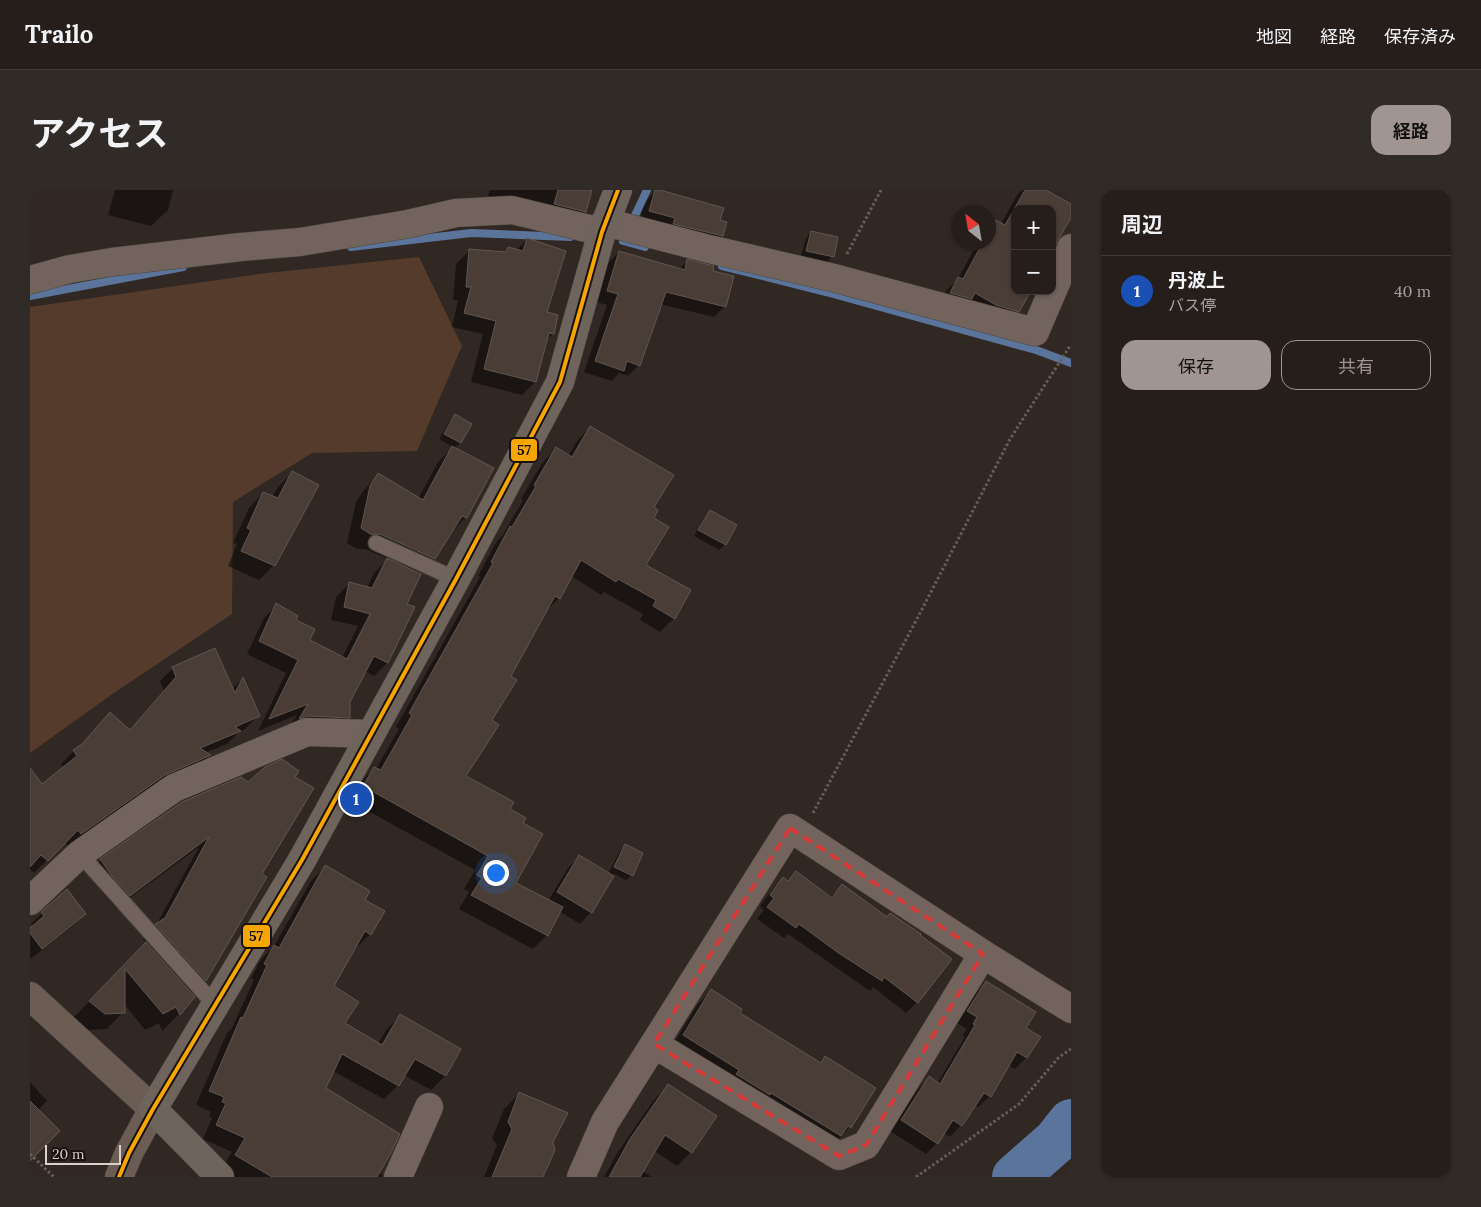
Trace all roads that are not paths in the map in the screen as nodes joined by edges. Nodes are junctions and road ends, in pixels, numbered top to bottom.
1 (618, 190) edge
2 (604, 227) junction
3 (1071, 248) edge
4 (30, 280) edge
5 (376, 543) dead end
6 (456, 579) junction
7 (371, 734) junction
8 (80, 854) junction
9 (30, 901) edge
10 (983, 954) junction
11 (30, 996) edge
12 (215, 1005) junction
13 (1071, 1009) edge
14 (654, 1044) junction
15 (430, 1107) dead end
16 (153, 1110) junction
17 (119, 1177) edge
18 (220, 1177) edge
19 (398, 1177) edge
20 (581, 1177) edge

1 - 2 highway
2 - 3 street
2 - 4 street
2 - 6 highway
5 - 6 lane
6 - 7 highway
7 - 8 street
7 - 12 highway
8 - 9 street
8 - 12 lane
10 - 13 street
10 - 14 street
10 - 14 street
11 - 16 main road
12 - 16 highway
14 - 20 street
15 - 19 street
16 - 17 main road
16 - 18 highway

